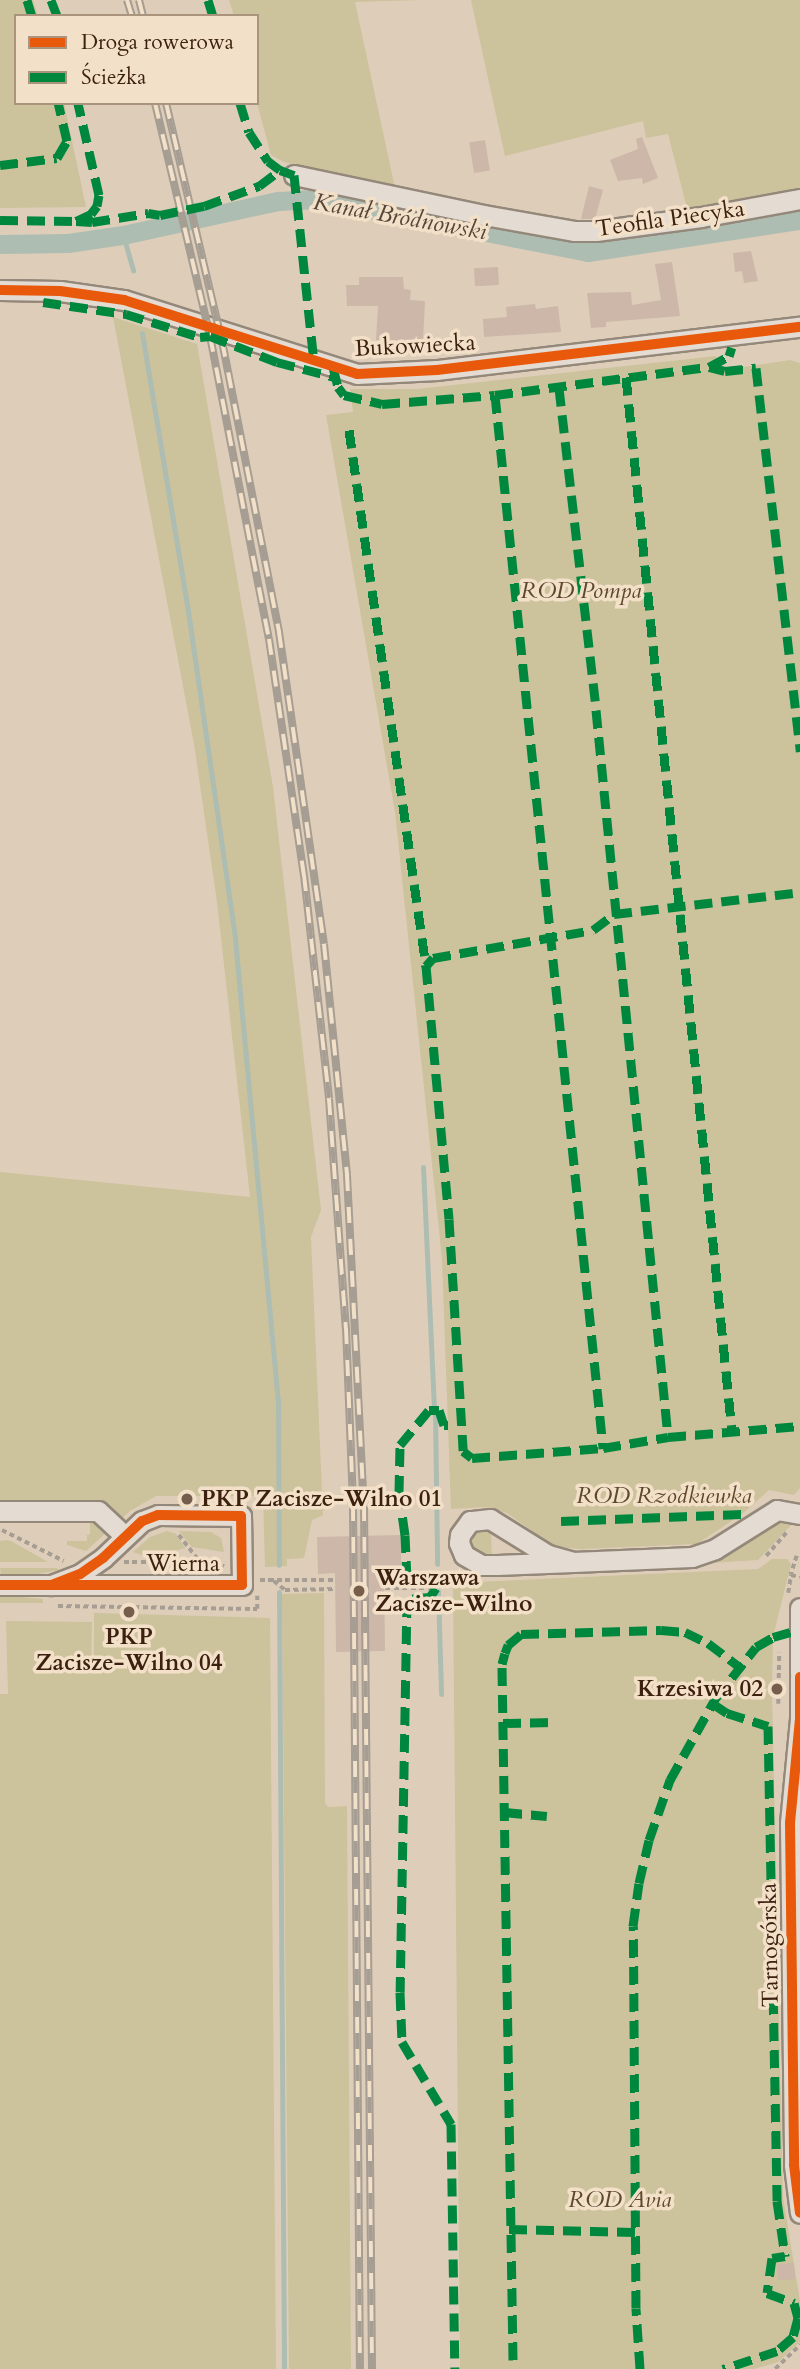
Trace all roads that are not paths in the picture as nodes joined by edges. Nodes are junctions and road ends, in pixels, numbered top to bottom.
1 (294, 175) dead end
2 (800, 199) edge
3 (0, 290) edge
4 (800, 327) edge
5 (0, 1511) edge
6 (797, 1519) edge
7 (126, 1545) junction
8 (573, 1562) junction
9 (0, 1585) edge
10 (51, 1585) junction
11 (800, 1608) edge
12 (800, 1675) edge
13 (800, 2213) edge

1 - 2 street, Teofila Piecyka
3 - 4 street, Bukowiecka
5 - 7 street
6 - 8 street
7 - 10 street, Wierna
7 - 10 street, Wierna
8 - 8 street
9 - 10 street, Wierna
11 - 12 street, Tarnogórska
12 - 13 street, Tarnogórska

